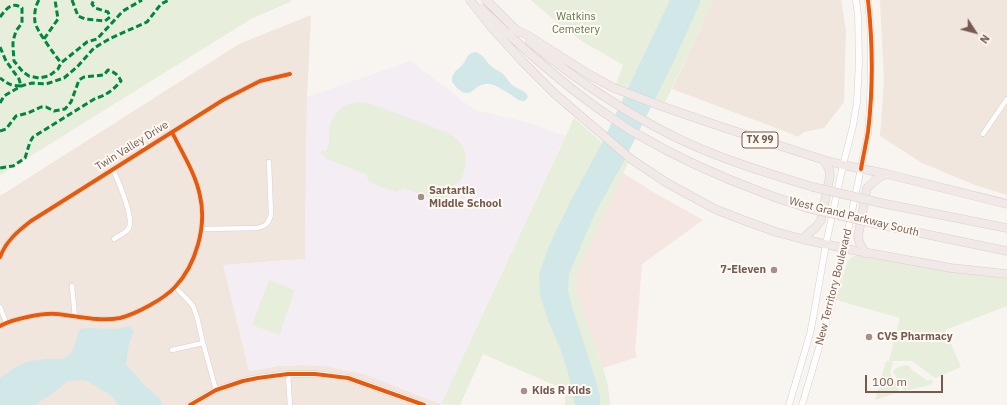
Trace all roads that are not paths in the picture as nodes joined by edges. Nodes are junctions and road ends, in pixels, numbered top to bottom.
1 (470, 0) edge
2 (474, 0) edge
3 (486, 0) edge
4 (856, 0) edge
5 (868, 0) edge
6 (858, 15) junction
7 (870, 15) junction
8 (514, 28) junction
9 (290, 74) dead end
10 (1007, 99) edge
11 (172, 132) junction
12 (983, 134) dead end
13 (824, 160) junction
14 (269, 162) dead end
15 (843, 165) junction
16 (113, 169) junction
17 (861, 169) junction
18 (887, 174) junction
19 (1007, 204) edge
20 (1007, 228) edge
21 (202, 229) junction
22 (114, 239) dead end
23 (802, 239) junction
24 (826, 244) junction
25 (845, 248) junction
26 (1007, 251) edge
27 (865, 253) junction
28 (0, 257) edge
29 (1007, 274) edge
30 (72, 286) dead end
31 (175, 287) junction
32 (0, 307) edge
33 (75, 317) junction
34 (6, 322) junction
35 (0, 326) edge
36 (810, 334) junction
37 (822, 337) junction
38 (203, 343) junction
39 (172, 350) dead end
40 (288, 374) junction
41 (797, 378) junction
42 (809, 382) junction
43 (216, 390) junction
44 (190, 405) edge
45 (290, 405) edge
46 (424, 405) edge
47 (789, 405) edge
48 (802, 405) edge

1 - 23 highway
2 - 26 highway, West Grand Parkway South, bridge
3 - 8 highway, West Grand Parkway South / TX 99
4 - 6 street, New Territory Boulevard
5 - 7 street, New Territory Boulevard
6 - 7 street
6 - 15 street, New Territory Boulevard
7 - 17 street, New Territory Boulevard
8 - 13 highway, TX 99
8 - 20 highway, West Grand Parkway South, bridge
9 - 11 street, Twin Valley Drive
10 - 12 street
11 - 16 street, Twin Valley Drive
11 - 21 street
13 - 15 highway, TX 99
13 - 23 highway
14 - 21 street
15 - 17 highway, TX 99
15 - 24 street, New Territory Boulevard
16 - 22 street
16 - 28 street, Twin Valley Drive
17 - 18 highway, TX 99
17 - 25 street, New Territory Boulevard
18 - 19 highway, TX 99
18 - 27 highway
21 - 31 street
23 - 24 highway
24 - 25 highway
24 - 36 street, New Territory Boulevard
25 - 27 highway
25 - 37 street, New Territory Boulevard
27 - 29 highway
30 - 33 street
31 - 33 street
31 - 38 street
32 - 34 street
33 - 34 street
34 - 35 street
36 - 37 street
36 - 41 street, New Territory Boulevard
37 - 42 street, New Territory Boulevard
38 - 39 street
38 - 43 street
40 - 43 street
40 - 45 street
40 - 46 street
41 - 42 street
41 - 47 street, New Territory Boulevard
42 - 48 street, New Territory Boulevard
43 - 44 street

